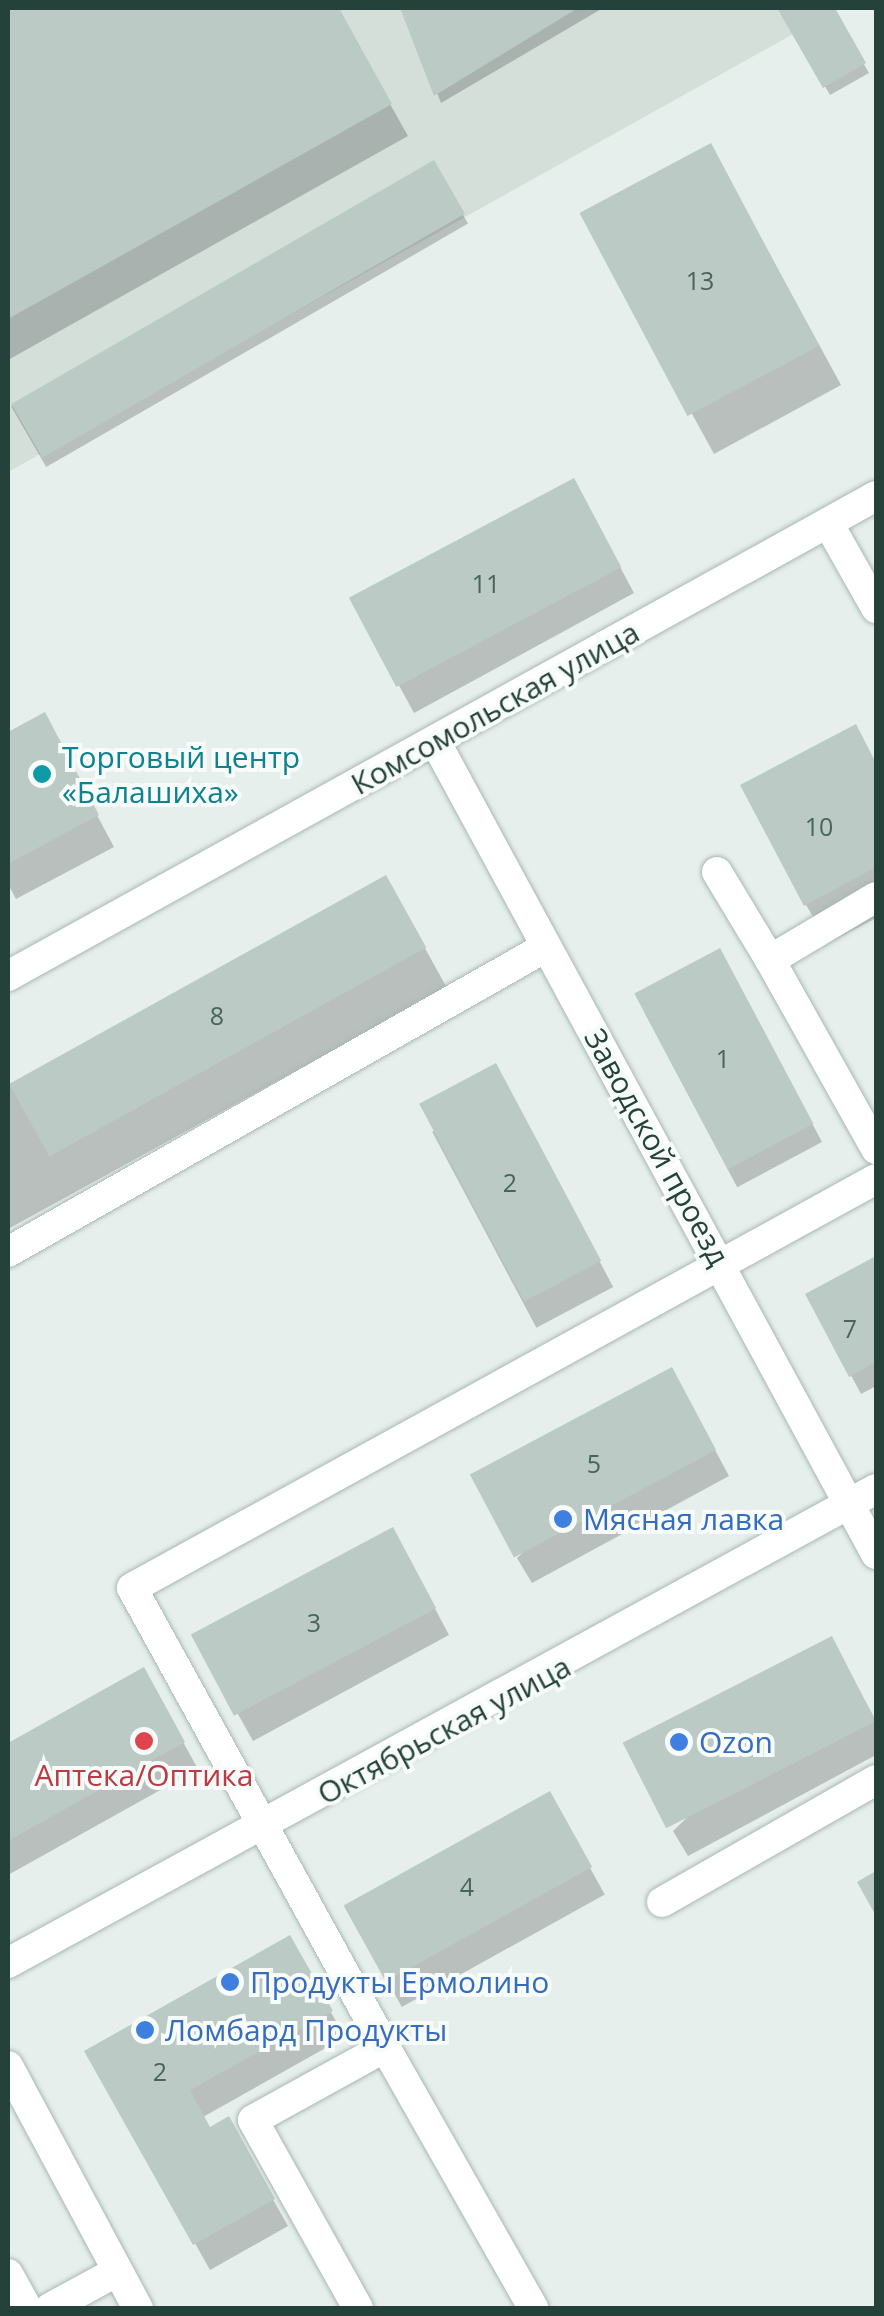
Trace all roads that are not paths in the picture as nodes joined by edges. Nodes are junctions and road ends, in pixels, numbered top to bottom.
1 (876, 496) edge
2 (828, 523) junction
3 (876, 608) edge
4 (435, 741) junction
5 (716, 872) dead end
6 (876, 897) edge
7 (546, 947) junction
8 (770, 960) junction
9 (8, 976) edge
10 (876, 1149) edge
11 (876, 1180) edge
12 (8, 1252) edge
13 (722, 1264) junction
14 (863, 1497) edge
15 (876, 1554) edge
16 (876, 1780) edge
17 (259, 1829) junction
18 (662, 1902) dead end
19 (8, 1963) edge
20 (385, 2046) junction
21 (8, 2066) edge
22 (118, 2271) junction
23 (8, 2274) edge
24 (27, 2308) edge
25 (50, 2308) edge
26 (138, 2308) edge
27 (358, 2308) edge
28 (533, 2308) edge

1 - 2 street, Комсомольская улица
2 - 3 street
2 - 4 street, Комсомольская улица
4 - 7 street, Заводской проезд
4 - 9 street, Комсомольская улица
5 - 8 street
6 - 8 street
7 - 12 street
7 - 13 street, Заводской проезд
8 - 10 street
11 - 13 street
13 - 14 street, Заводской проезд
13 - 17 street
14 - 15 street, Заводской проезд
14 - 17 street, Октябрьская улица
16 - 18 street
17 - 19 street, Октябрьская улица
17 - 20 street
20 - 27 street
20 - 28 street
21 - 22 street
22 - 25 street
22 - 26 street
23 - 24 street

